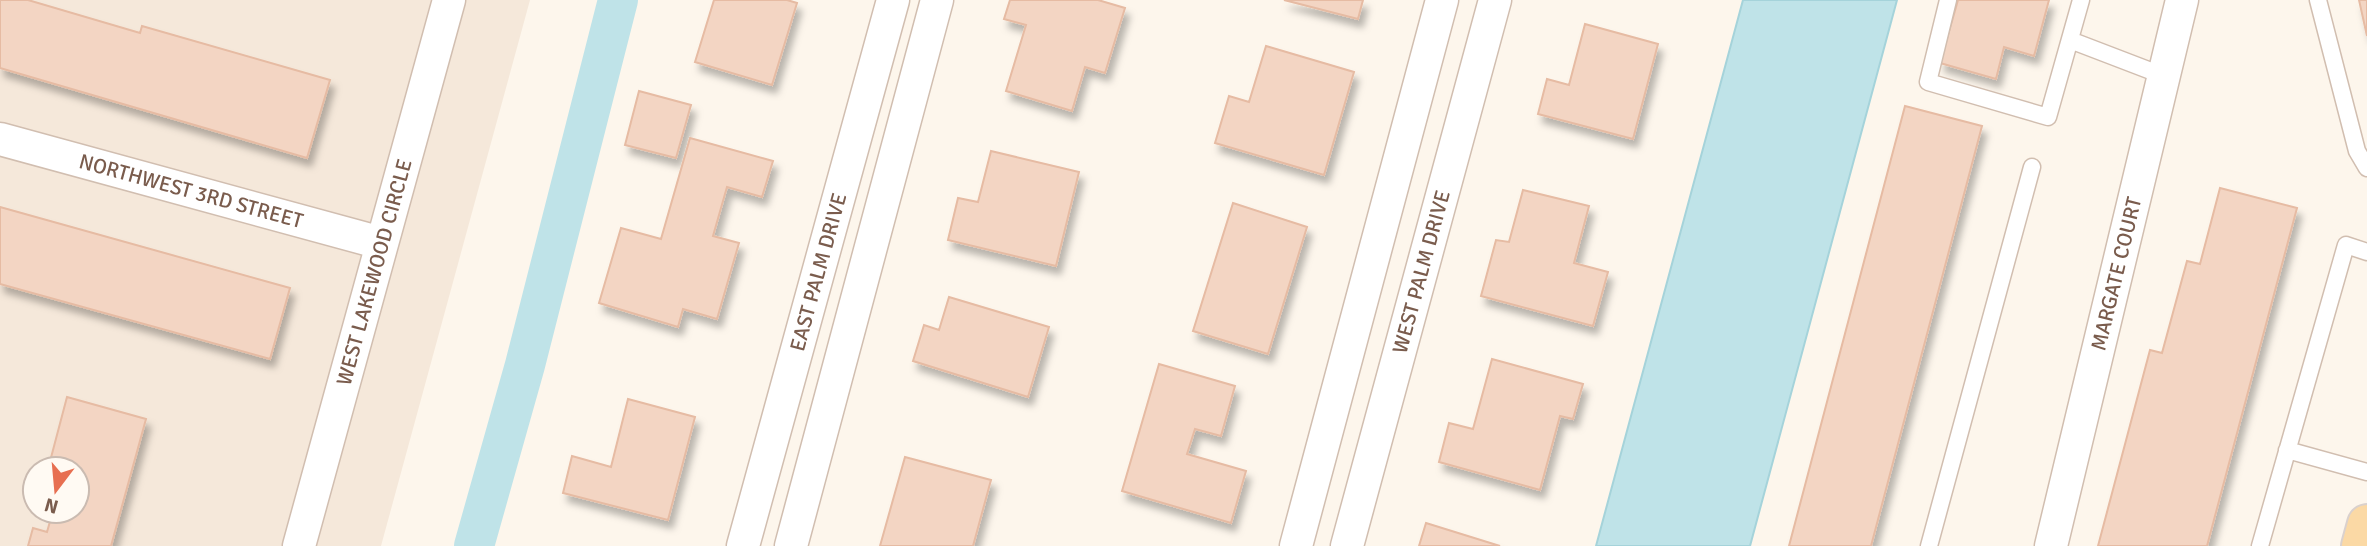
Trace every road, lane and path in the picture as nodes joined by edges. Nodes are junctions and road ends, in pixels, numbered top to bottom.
1 (449, 0) edge
2 (893, 0) edge
3 (937, 0) edge
4 (1442, 0) edge
5 (1494, 0) edge
6 (1948, 0) edge
7 (2081, 0) edge
8 (2182, 0) edge
9 (2318, 0) edge
10 (2070, 40) junction
11 (2164, 76) junction
12 (1412, 111) junction
13 (1461, 125) junction
14 (0, 138) edge
15 (2032, 167) dead end
16 (2367, 168) edge
17 (381, 243) junction
18 (2367, 252) edge
19 (2287, 450) junction
20 (2367, 472) edge
21 (2367, 524) edge
22 (299, 546) edge
23 (743, 546) edge
24 (791, 546) edge
25 (1296, 546) edge
26 (1347, 546) edge
27 (1929, 546) edge
28 (2051, 546) edge
29 (2260, 546) edge
30 (2361, 546) edge

1 - 17 street, WEST LAKEWOOD CIRCLE
2 - 23 street, EAST PALM DRIVE
3 - 24 street
4 - 12 street
5 - 13 street, WEST PALM DRIVE
6 - 10 lane
7 - 10 lane
8 - 11 street, MARGATE COURT
9 - 16 lane
10 - 11 lane
11 - 28 street, MARGATE COURT
12 - 13 street
12 - 25 street
13 - 26 street, WEST PALM DRIVE
14 - 17 street, NORTHWEST 3RD STREET
15 - 27 lane
17 - 22 street, WEST LAKEWOOD CIRCLE
18 - 19 lane
19 - 20 lane
19 - 29 lane
21 - 30 main road

